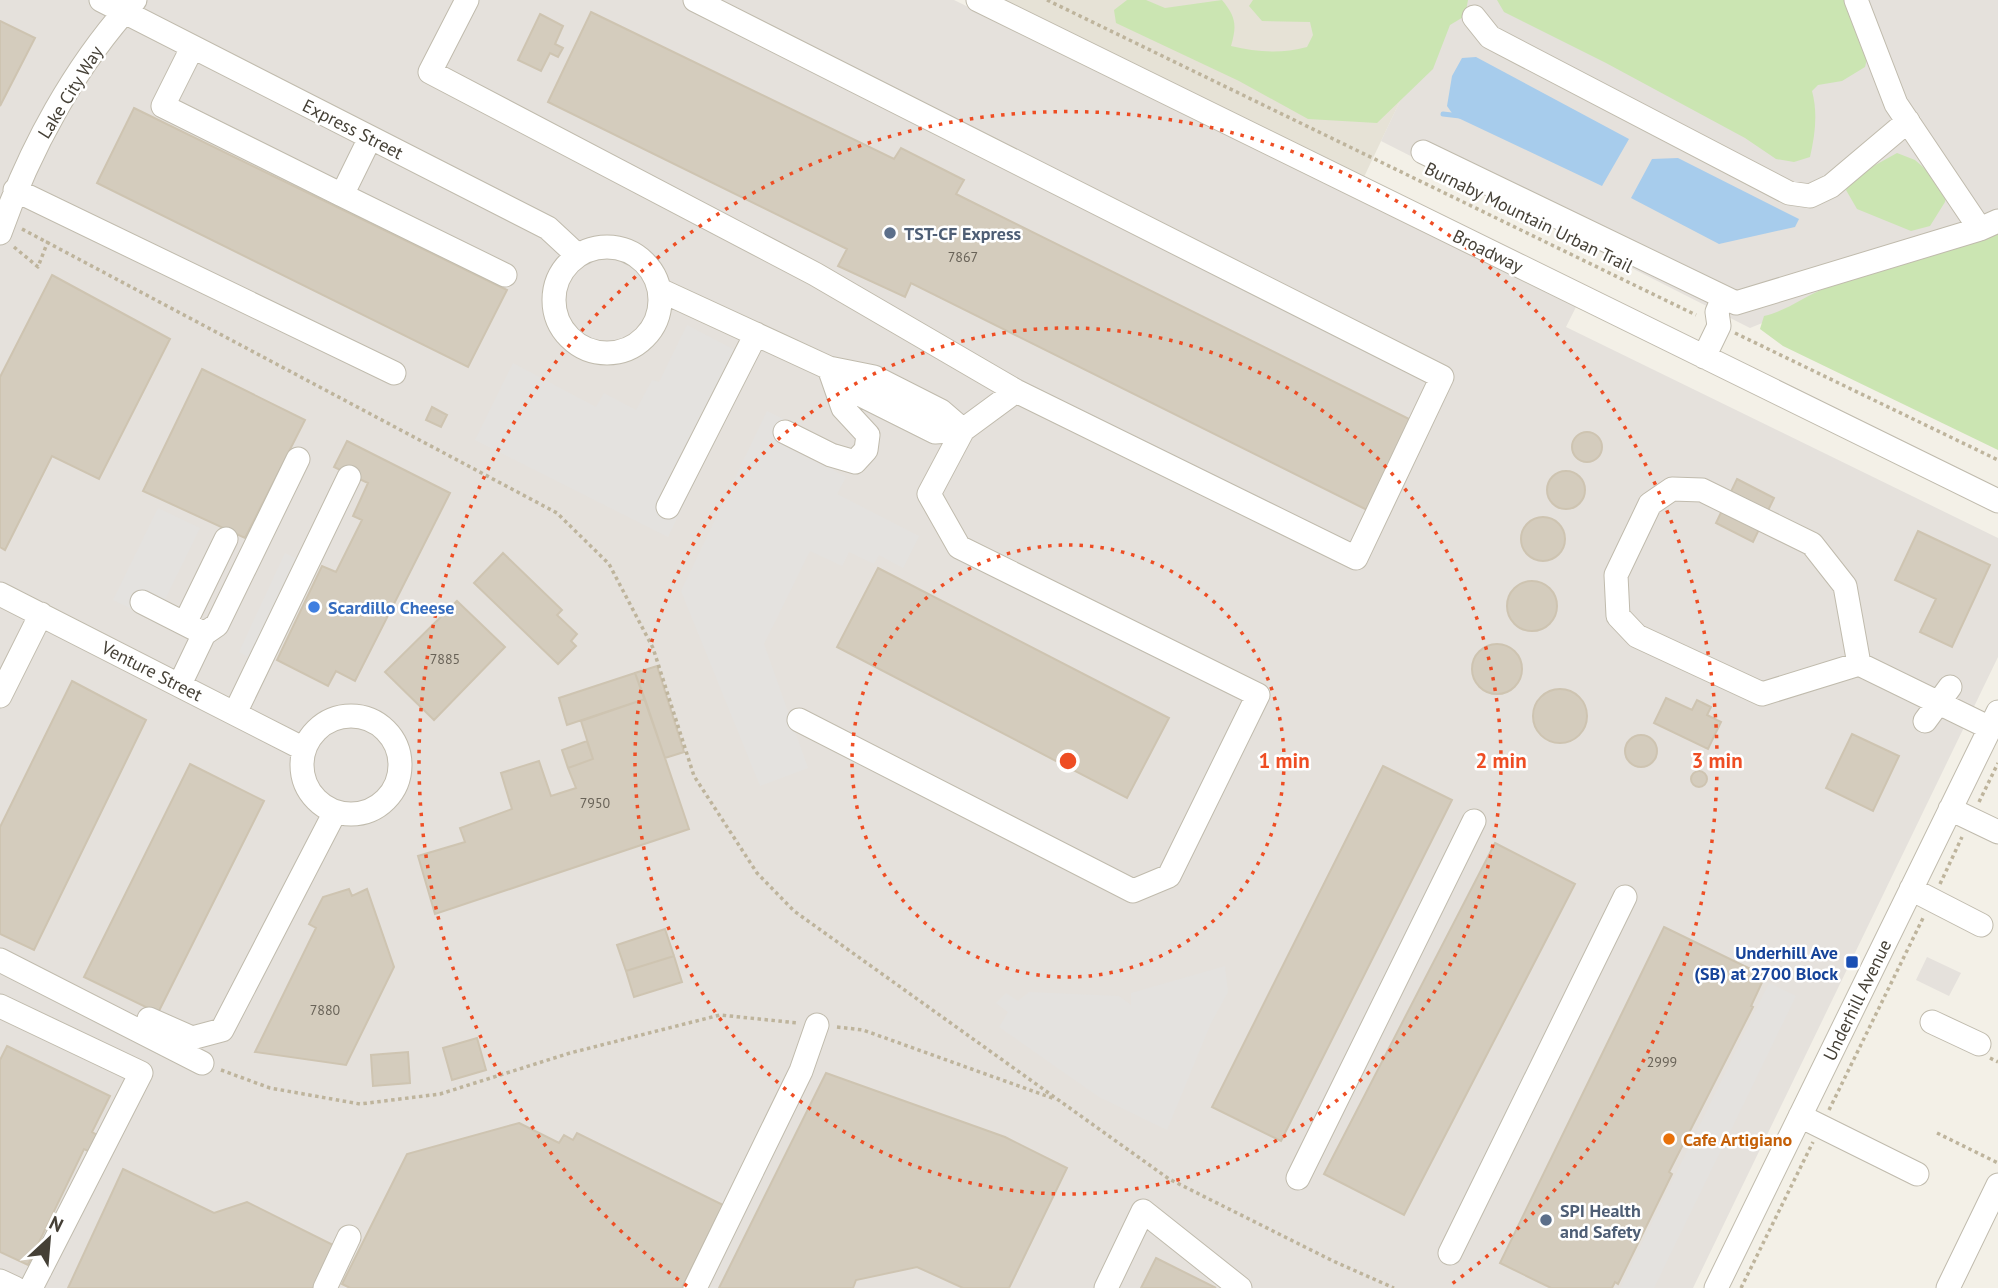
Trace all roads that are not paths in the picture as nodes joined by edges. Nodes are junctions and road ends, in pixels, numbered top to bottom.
1 (101, 0) edge
2 (467, 0) edge
3 (695, 0) edge
4 (978, 0) edge
5 (1856, 0) edge
6 (129, 6) edge
7 (1474, 17) dead end
8 (192, 48) junction
9 (1908, 121) junction
10 (370, 138) junction
11 (1423, 152) dead end
12 (15, 190) junction
13 (342, 195) junction
14 (1989, 225) edge
15 (5, 227) edge
16 (577, 256) junction
17 (505, 275) dead end
18 (660, 290) junction
19 (1723, 298) junction
20 (756, 334) junction
21 (1704, 357) junction
22 (829, 368) junction
23 (394, 373) dead end
24 (1016, 391) junction
25 (963, 430) junction
26 (785, 432) dead end
27 (298, 459) dead end
28 (349, 477) dead end
29 (1998, 500) edge
30 (668, 508) dead end
31 (226, 539) dead end
32 (0, 594) edge
33 (142, 602) dead end
34 (41, 614) junction
35 (195, 629) junction
36 (1859, 664) junction
37 (180, 684) junction
38 (0, 696) edge
39 (235, 713) junction
40 (799, 720) dead end
41 (1994, 720) edge
42 (304, 749) junction
43 (1950, 808) junction
44 (335, 812) junction
45 (1474, 821) dead end
46 (1998, 832) edge
47 (1911, 889) junction
48 (1625, 897) dead end
49 (1981, 925) dead end
50 (0, 960) edge
51 (0, 1006) edge
52 (149, 1019) dead end
53 (1932, 1023) dead end
54 (817, 1025) road end
55 (1979, 1044) dead end
56 (202, 1063) road end
57 (1800, 1116) junction
58 (1917, 1174) dead end
59 (1298, 1178) dead end
60 (1998, 1185) edge
61 (349, 1237) dead end
62 (1450, 1253) dead end
63 (0, 1281) edge
64 (15, 1288) edge
65 (31, 1288) edge
66 (325, 1288) edge
67 (695, 1288) edge
68 (1106, 1288) edge
69 (1240, 1288) edge
70 (1716, 1288) edge
71 (1948, 1288) edge

1 - 6 street, Express Street
2 - 24 street
3 - 24 street
4 - 21 street, Broadway
5 - 9 street
6 - 8 street, Express Street
6 - 12 street, Lake City Way
7 - 9 street
8 - 10 street, Express Street
8 - 13 street
9 - 14 street
10 - 13 street
10 - 16 street, Express Street
11 - 19 street
12 - 15 street, Lake City Way
12 - 23 street
13 - 17 street
14 - 19 street
16 - 18 street
16 - 18 street
18 - 20 street
19 - 21 street
20 - 22 street
20 - 30 street
21 - 29 street, Broadway
22 - 25 street
22 - 26 street
24 - 25 street
25 - 40 street
27 - 35 street
28 - 39 street
31 - 35 street
32 - 34 street, Venture Street
33 - 35 street
34 - 37 street, Venture Street
34 - 38 street
35 - 37 street
36 - 36 street
36 - 41 street
37 - 39 street, Venture Street
39 - 42 street, Venture Street
41 - 43 street, Underhill Avenue
42 - 44 street
42 - 44 street
43 - 46 street
43 - 47 street, Underhill Avenue
44 - 52 street
45 - 59 street
47 - 49 street
47 - 57 street, Underhill Avenue
48 - 62 street
50 - 56 street
51 - 65 street
53 - 55 street
54 - 67 street
57 - 58 street
57 - 70 street, Underhill Avenue
60 - 71 street
61 - 66 street
63 - 64 street
68 - 69 street

